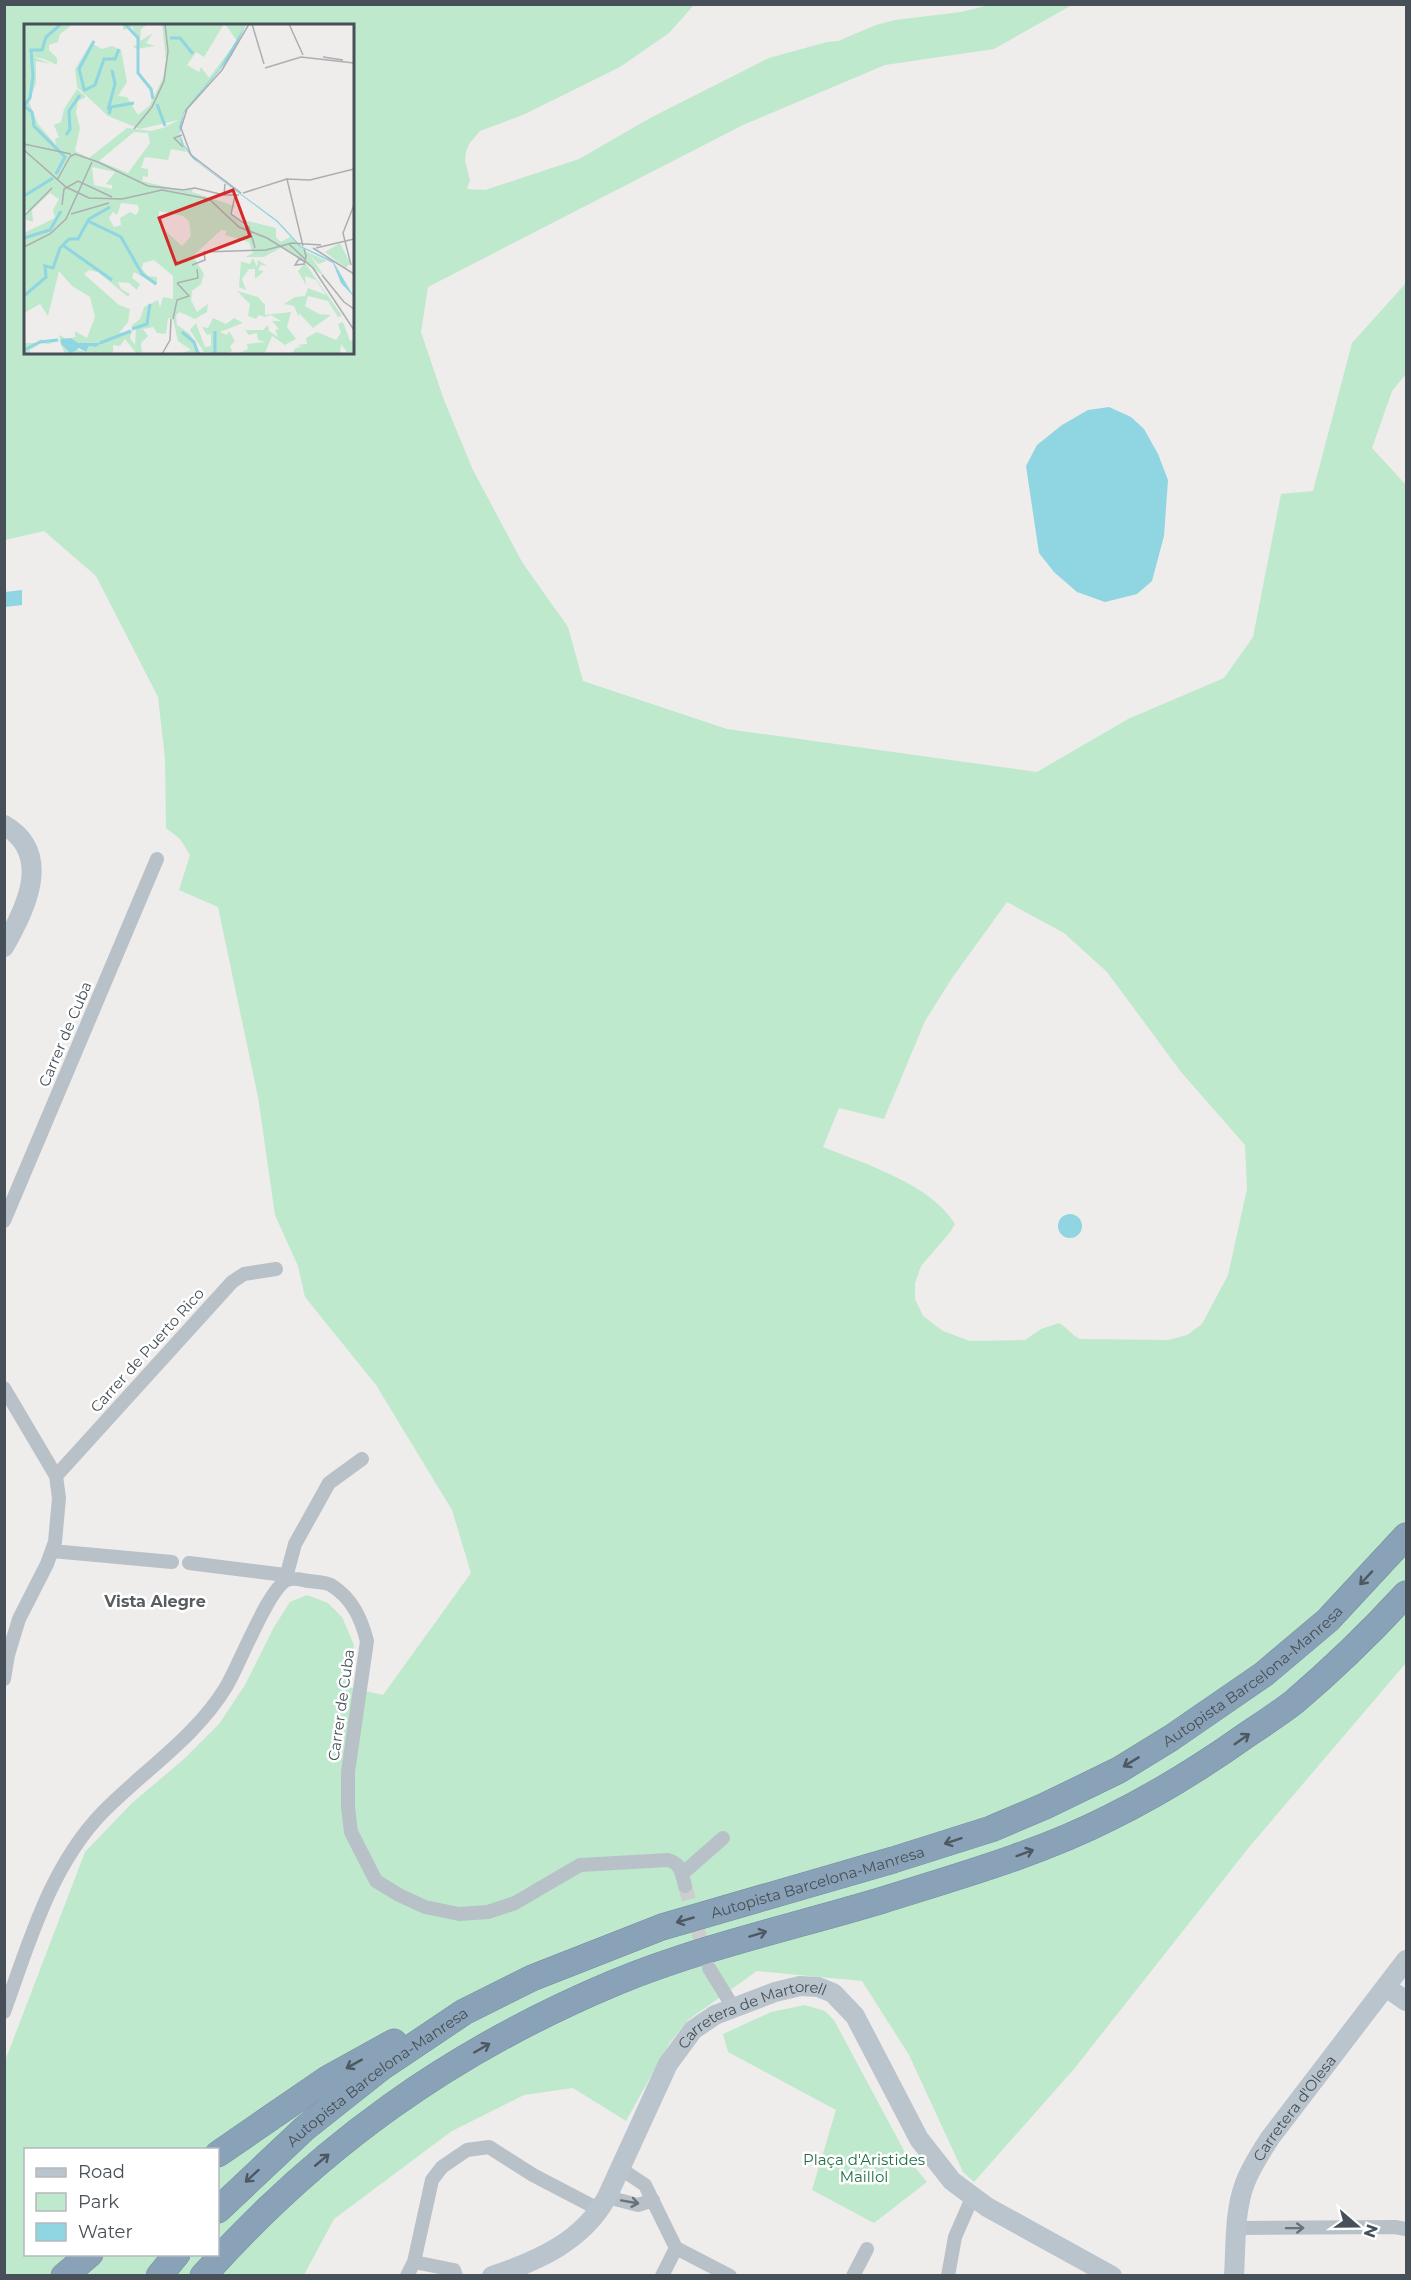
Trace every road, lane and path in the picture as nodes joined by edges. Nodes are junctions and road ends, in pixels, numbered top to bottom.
1 (4, 825) edge
2 (157, 860) dead end
3 (4, 947) edge
4 (4, 1221) edge
5 (276, 1269) dead end
6 (4, 1388) edge
7 (362, 1459) dead end
8 (56, 1476) junction
9 (1407, 1536) edge
10 (52, 1551) junction
11 (172, 1562) dead end
12 (189, 1563) dead end
13 (285, 1578) junction
14 (1407, 1594) edge
15 (4, 1679) edge
16 (723, 1838) dead end
17 (1407, 1960) edge
18 (709, 1968) tunnel mouth
19 (1386, 1987) junction
20 (1407, 2001) edge
21 (733, 2007) junction
22 (4, 2012) edge
23 (464, 2012) junction
24 (219, 2153) edge
25 (621, 2169) junction
26 (972, 2198) junction
27 (653, 2200) junction
28 (604, 2204) junction
29 (219, 2209) edge
30 (1237, 2228) junction
31 (1407, 2229) edge
32 (676, 2248) junction
33 (867, 2248) dead end
34 (549, 2253) junction
35 (88, 2256) edge
36 (175, 2256) edge
37 (414, 2262) junction
38 (64, 2276) edge
39 (159, 2276) edge
40 (203, 2276) edge
41 (407, 2276) edge
42 (456, 2276) edge
43 (492, 2276) edge
44 (526, 2276) edge
45 (662, 2276) edge
46 (730, 2276) edge
47 (853, 2276) edge
48 (948, 2276) edge
49 (1112, 2276) edge
50 (1233, 2276) edge

1 - 3 street
2 - 4 street, Carrer de Cuba
5 - 8 street, Carrer de Puerto Rico
6 - 8 street
7 - 13 street
8 - 10 street
9 -> 23 highway, Autopista Barcelona-Manresa
10 - 11 street
10 - 15 street
12 - 13 street, Carrer de Cuba
13 - 16 street, Carrer de Cuba
13 - 22 street
40 -> 14 highway, Autopista Barcelona-Manresa
17 - 19 street, Carretera d'Olesa
18 - 21 street
19 - 20 street
19 - 30 street, Carretera d'Olesa
21 - 25 street, Carretera de Martorell
21 - 26 street, Carretera de Martorell
23 -> 24 highway
23 -> 29 highway, Autopista Barcelona-Manresa
25 - 27 street
25 - 28 street, Carretera de Martorell
26 - 48 street
26 - 49 street, Carretera de Martorell
28 -> 27 street
27 - 32 street
28 - 34 street, Carretera de Martorell
28 - 37 street
30 -> 31 street
30 - 50 street, Carretera d'Olesa
32 - 45 street
32 - 46 street
33 - 47 street
34 - 43 street, Carretera de Martorell
34 - 44 street
35 - 38 highway
36 - 39 highway
37 - 41 street
37 - 42 street

